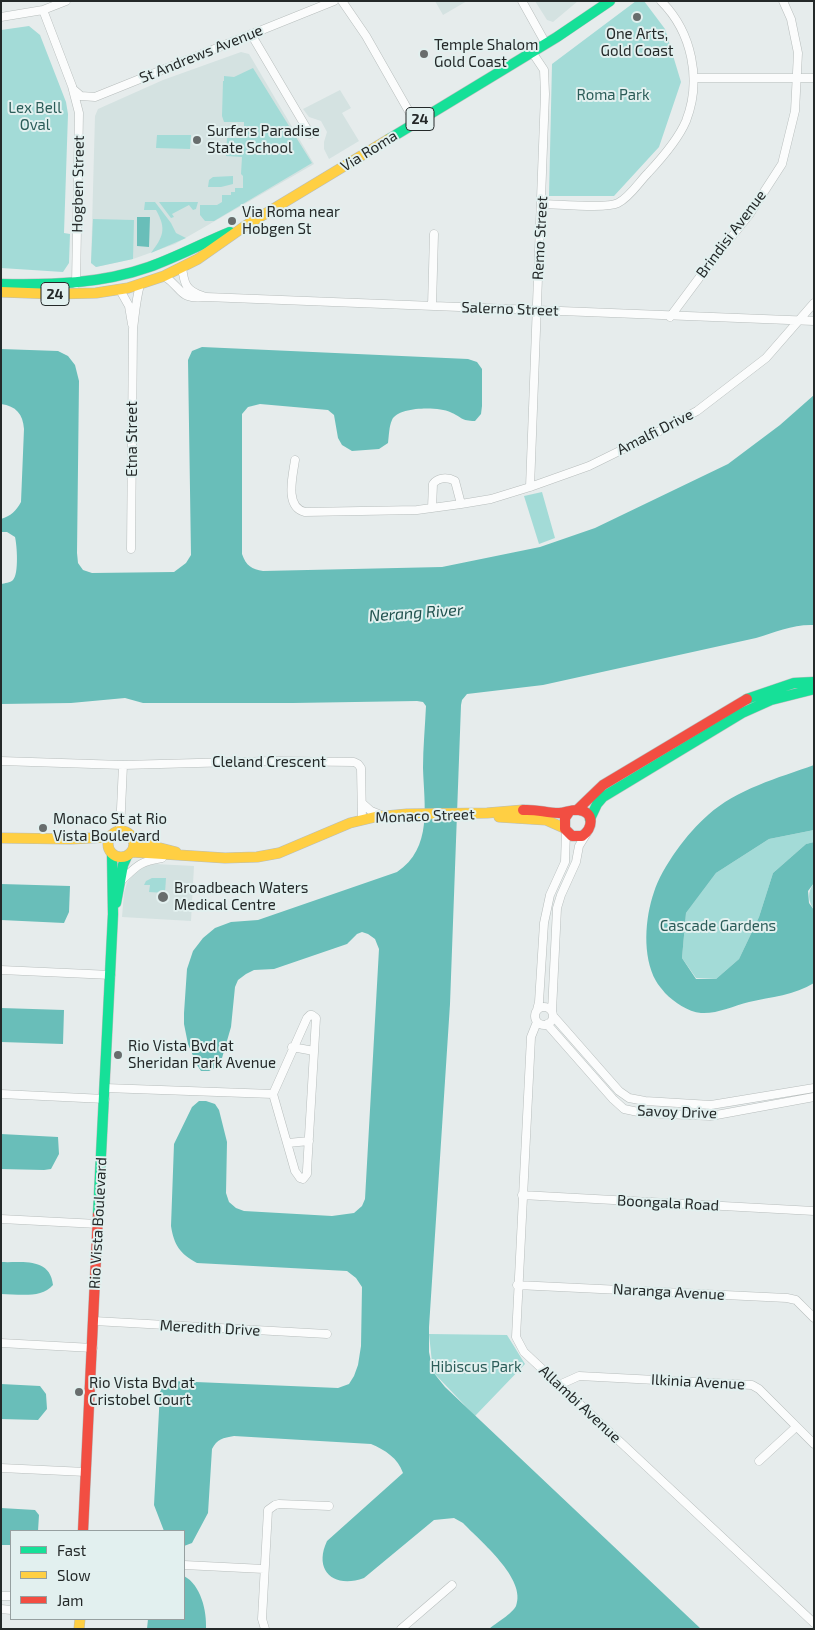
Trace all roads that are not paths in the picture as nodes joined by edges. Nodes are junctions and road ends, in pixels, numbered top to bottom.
1 (66, 1) edge
2 (334, 1) edge
3 (342, 1) edge
4 (522, 1) edge
5 (600, 1) edge
6 (610, 1) edge
7 (661, 1) edge
8 (783, 1) edge
9 (43, 10) junction
10 (593, 12) junction
11 (1, 17) edge
12 (252, 34) junction
13 (546, 44) junction
14 (532, 52) junction
15 (694, 78) junction
16 (797, 78) junction
17 (814, 78) edge
18 (72, 86) junction
19 (415, 122) junction
20 (310, 134) dead end
21 (542, 204) junction
22 (246, 226) junction
23 (434, 234) dead end
24 (159, 263) junction
25 (179, 268) junction
26 (164, 276) junction
27 (1, 284) edge
28 (76, 284) junction
29 (140, 285) junction
30 (120, 290) junction
31 (1, 292) edge
32 (206, 297) junction
33 (814, 302) edge
34 (432, 306) junction
35 (537, 310) junction
36 (670, 317) junction
37 (799, 321) junction
38 (814, 321) edge
39 (133, 328) junction
40 (295, 460) dead end
41 (530, 487) junction
42 (461, 504) junction
43 (432, 508) junction
44 (131, 549) dead end
45 (814, 682) edge
46 (814, 690) edge
47 (1, 761) edge
48 (123, 765) junction
49 (619, 782) junction
50 (362, 803) junction
51 (573, 811) junction
52 (485, 814) junction
53 (386, 815) junction
54 (362, 819) junction
55 (590, 819) junction
56 (565, 830) junction
57 (120, 831) junction
58 (587, 833) junction
59 (1, 838) edge
60 (134, 841) junction
61 (110, 846) junction
62 (130, 854) junction
63 (166, 856) junction
64 (192, 856) junction
65 (120, 882) junction
66 (113, 914) junction
67 (1, 970) edge
68 (111, 975) junction
69 (537, 1010) junction
70 (553, 1014) junction
71 (537, 1022) junction
72 (547, 1024) junction
73 (569, 1033) junction
74 (561, 1040) junction
75 (292, 1048) junction
76 (314, 1051) junction
77 (105, 1088) junction
78 (814, 1088) edge
79 (1, 1094) edge
80 (273, 1094) junction
81 (814, 1097) edge
82 (105, 1099) junction
83 (309, 1141) junction
84 (288, 1143) junction
85 (522, 1195) junction
86 (814, 1211) edge
87 (1, 1219) edge
88 (98, 1224) junction
89 (517, 1285) junction
90 (814, 1318) edge
91 (94, 1321) junction
92 (327, 1334) dead end
93 (1, 1343) edge
94 (92, 1348) junction
95 (559, 1384) junction
96 (796, 1427) junction
97 (814, 1444) edge
98 (759, 1461) dead end
99 (1, 1468) edge
100 (86, 1472) junction
101 (329, 1506) dead end
102 (83, 1530) edge
103 (185, 1565) edge
104 (264, 1569) junction
105 (452, 1585) dead end
106 (814, 1623) edge
107 (264, 1629) edge
108 (401, 1629) edge

1 - 9 street
2 - 12 street, St Andrews Avenue
3 - 19 street
4 - 13 street
5 - 10 street, Via Roma / 24
6 - 10 street, Via Roma / 24
7 - 15 street
8 - 16 street, Brindisi Avenue
9 - 11 street
9 - 18 street, Hogben Street
10 - 13 street, Via Roma / 24
12 - 18 street, St Andrews Avenue
12 - 20 street
13 - 14 street, Via Roma / 24
14 - 19 street, Via Roma / 24
14 - 21 street, Remo Street
15 - 16 street
15 - 21 street
16 - 17 street
16 - 36 street, Brindisi Avenue
18 - 28 street, Hogben Street
19 - 22 street, Via Roma / 24
21 - 35 street, Remo Street
22 - 24 street, Via Roma / 24
22 - 25 street, Via Roma / 24
23 - 34 street
24 - 25 street
24 - 28 street, Via Roma / 24
25 - 26 street, Via Roma / 24
25 - 32 street, Salerno Street
26 - 29 street, Via Roma / 24
26 - 32 street, Salerno Street
27 - 28 street, 24
29 - 30 street, Via Roma / 24
29 - 39 street, Etna Street
30 - 31 street, Via Roma / 24
30 - 39 street, Etna Street
32 - 34 street, Salerno Street
33 - 37 street, Amalfi Drive
34 - 35 street, Salerno Street
35 - 36 street, Salerno Street
35 - 41 street, Remo Street
36 - 37 street, Salerno Street
37 - 38 street, Salerno Street
37 - 41 street, Amalfi Drive
39 - 44 street, Etna Street
40 - 43 street, Amalfi Drive
41 - 42 street, Amalfi Drive
42 - 43 street, Amalfi Drive
42 - 43 street
45 - 49 street
46 - 49 street
47 - 48 street, Cleland Crescent
48 - 50 street, Cleland Crescent
48 - 57 street
49 - 51 street
49 - 55 street
50 - 53 street
50 - 54 street, Cleland Crescent
51 - 52 street, Monaco Street
51 - 55 street
51 - 56 street
52 - 53 street, Monaco Street
52 - 56 street, Monaco Street
53 - 54 street, Monaco Street
54 - 64 street, Monaco Street
55 - 58 street
56 - 58 street
56 - 69 street
57 - 60 street
57 - 61 street
58 - 70 street
59 - 61 street
60 - 62 street
60 - 64 street, Monaco Street
61 - 62 street
61 - 66 street, Rio Vista Boulevard
62 - 63 street, Monaco Street
62 - 65 street, Rio Vista Boulevard
63 - 64 street, Monaco Street
63 - 65 street
65 - 66 street, Rio Vista Boulevard
66 - 68 street, Rio Vista Boulevard
67 - 68 street
68 - 77 street, Rio Vista Boulevard
69 - 70 street
69 - 71 street
70 - 72 street
70 - 73 street, Savoy Drive
71 - 72 street
71 - 85 street, Allambi Avenue
72 - 74 street, Savoy Drive
73 - 74 street
73 - 78 street, Savoy Drive
74 - 81 street, Savoy Drive
75 - 76 street
75 - 76 street
75 - 80 street
76 - 83 street
77 - 80 street
77 - 82 street, Rio Vista Boulevard
79 - 82 street
80 - 84 street
82 - 88 street, Rio Vista Boulevard
83 - 84 street
83 - 84 street
85 - 86 street, Boongala Road
85 - 89 street, Allambi Avenue
87 - 88 street
88 - 91 street, Rio Vista Boulevard
89 - 90 street, Naranga Avenue
89 - 95 street, Allambi Avenue
91 - 92 street, Meredith Drive
91 - 94 street, Rio Vista Boulevard
93 - 94 street
94 - 100 street, Rio Vista Boulevard
95 - 96 street, Ilkinia Avenue
95 - 106 street, Allambi Avenue
96 - 97 street, Ilkinia Avenue
96 - 98 street
99 - 100 street
100 - 102 street, Rio Vista Boulevard
101 - 104 street
103 - 104 street
104 - 107 street
105 - 108 street

